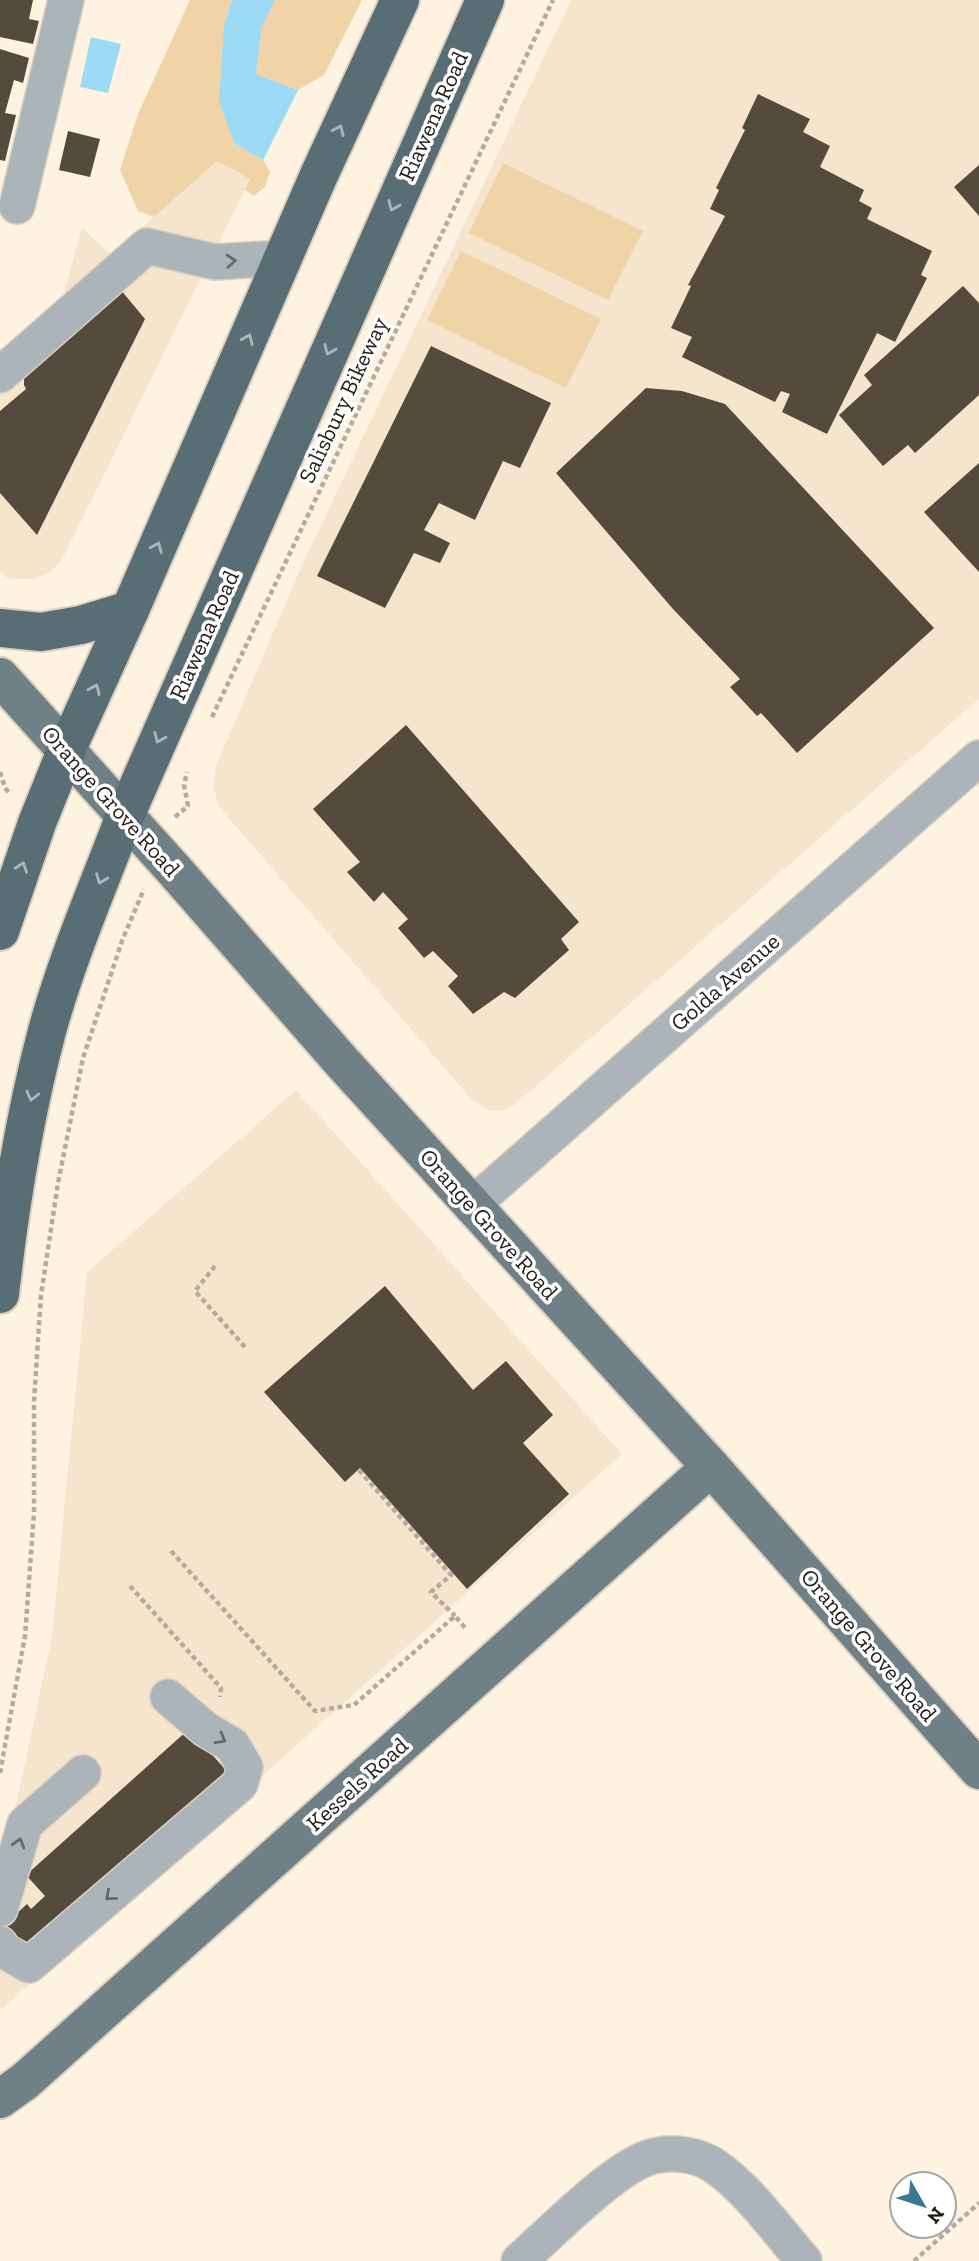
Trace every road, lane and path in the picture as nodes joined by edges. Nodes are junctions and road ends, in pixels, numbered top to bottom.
1 (66, 0) edge
2 (400, 0) edge
3 (485, 0) edge
4 (552, 0) edge
5 (17, 206) dead end
6 (283, 258) junction
7 (0, 375) edge
8 (130, 610) junction
9 (0, 628) edge
10 (0, 677) edge
11 (211, 718) dead end
12 (66, 751) junction
13 (979, 758) edge
14 (187, 768) dead end
15 (0, 772) edge
16 (5, 788) dead end
17 (176, 814) dead end
18 (125, 816) junction
19 (130, 923) dead end
20 (0, 931) edge
21 (471, 1206) junction
22 (215, 1266) dead end
23 (0, 1294) edge
24 (245, 1347) dead end
25 (711, 1467) junction
26 (359, 1469) dead end
27 (171, 1551) dead end
28 (130, 1586) dead end
29 (455, 1616) junction
30 (467, 1630) dead end
31 (168, 1697) dead end
32 (200, 1725) junction
33 (979, 1770) edge
34 (0, 1773) edge
35 (83, 1773) dead end
36 (0, 1909) edge
37 (0, 1944) edge
38 (0, 2099) edge
39 (979, 2203) edge
40 (519, 2261) edge
41 (804, 2261) edge
42 (914, 2261) edge

1 - 5 street
6 -> 2 highway
3 -> 18 highway, Riawena Road
4 - 11 path, Salisbury Bikeway
7 -> 6 street
8 -> 6 highway
8 - 9 highway
12 -> 8 highway
10 - 12 main road, Orange Grove Road
12 - 18 main road, Orange Grove Road
20 -> 12 highway
13 - 21 street, Golda Avenue
14 - 17 path
15 - 16 path
18 - 21 main road, Orange Grove Road
18 -> 23 highway, Riawena Road
19 - 34 path
21 - 25 main road, Orange Grove Road
22 - 24 path
25 - 33 main road, Orange Grove Road
25 - 38 main road, Kessels Road
26 - 29 path
27 - 29 path
28 - 32 path
29 - 30 path
31 - 32 street
32 -> 37 street
36 -> 35 street
39 - 42 path
40 - 41 street

